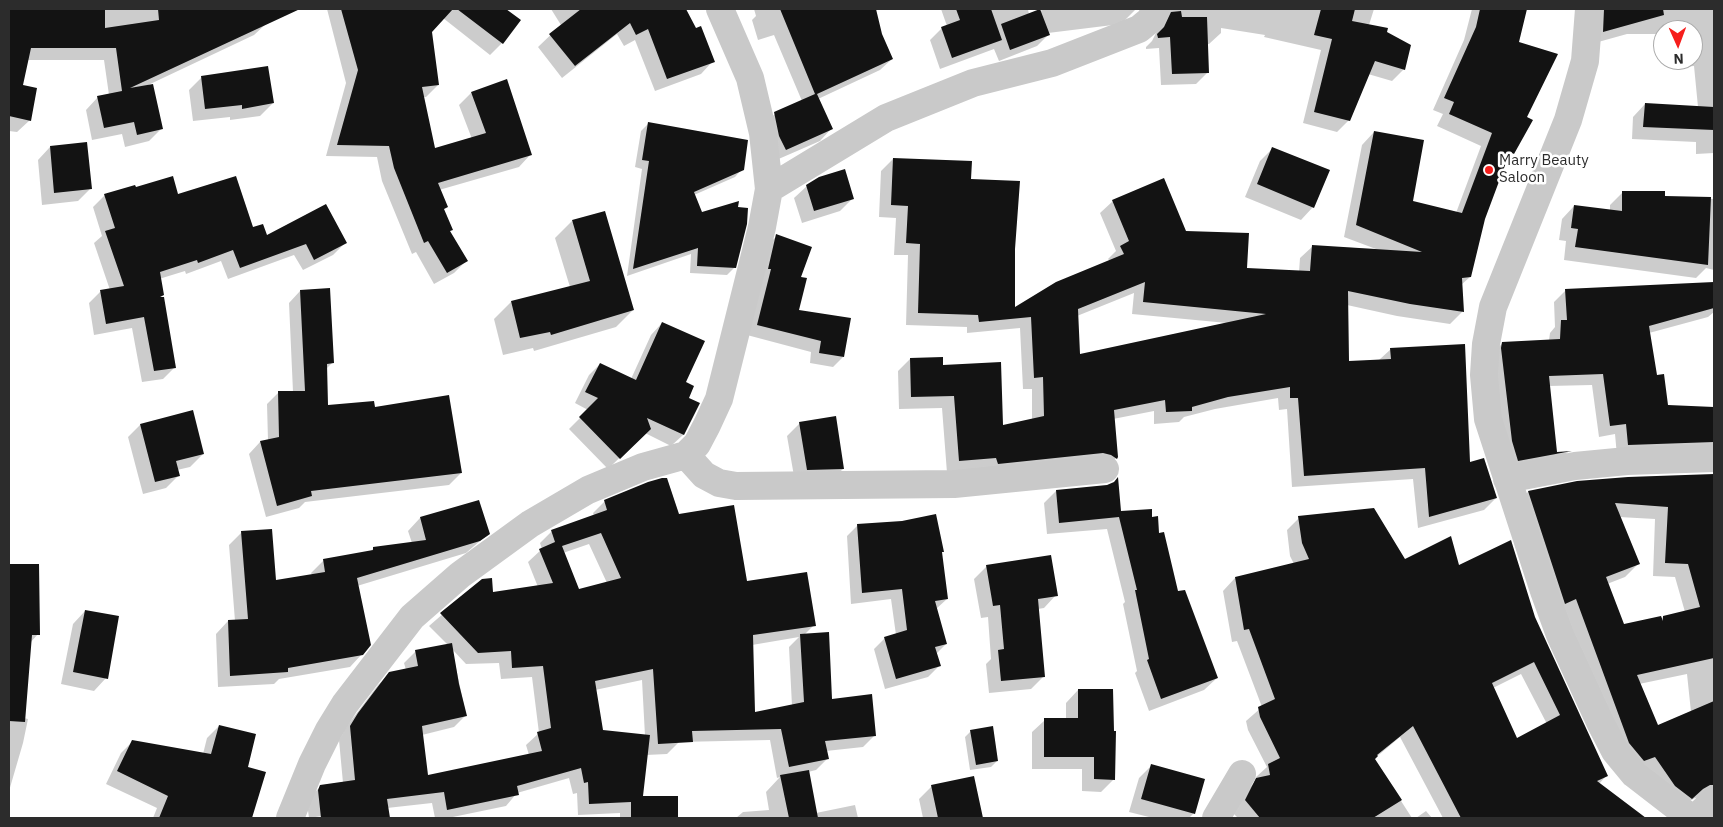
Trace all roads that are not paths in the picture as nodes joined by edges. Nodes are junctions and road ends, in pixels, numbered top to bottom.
1 (720, 9) edge
2 (1156, 9) edge
3 (1589, 9) edge
4 (768, 189) junction
5 (686, 455) junction
6 (1714, 458) edge
7 (1105, 468) dead end
8 (1507, 479) junction
9 (1242, 774) dead end
10 (1714, 800) edge
11 (290, 818) edge
12 (1216, 818) edge
13 (1691, 818) edge
14 (1696, 818) edge

1 - 4 street
2 - 4 street
3 - 8 street
4 - 5 street
5 - 7 street
5 - 11 street
6 - 8 street
8 - 13 street
9 - 12 street
10 - 14 street

